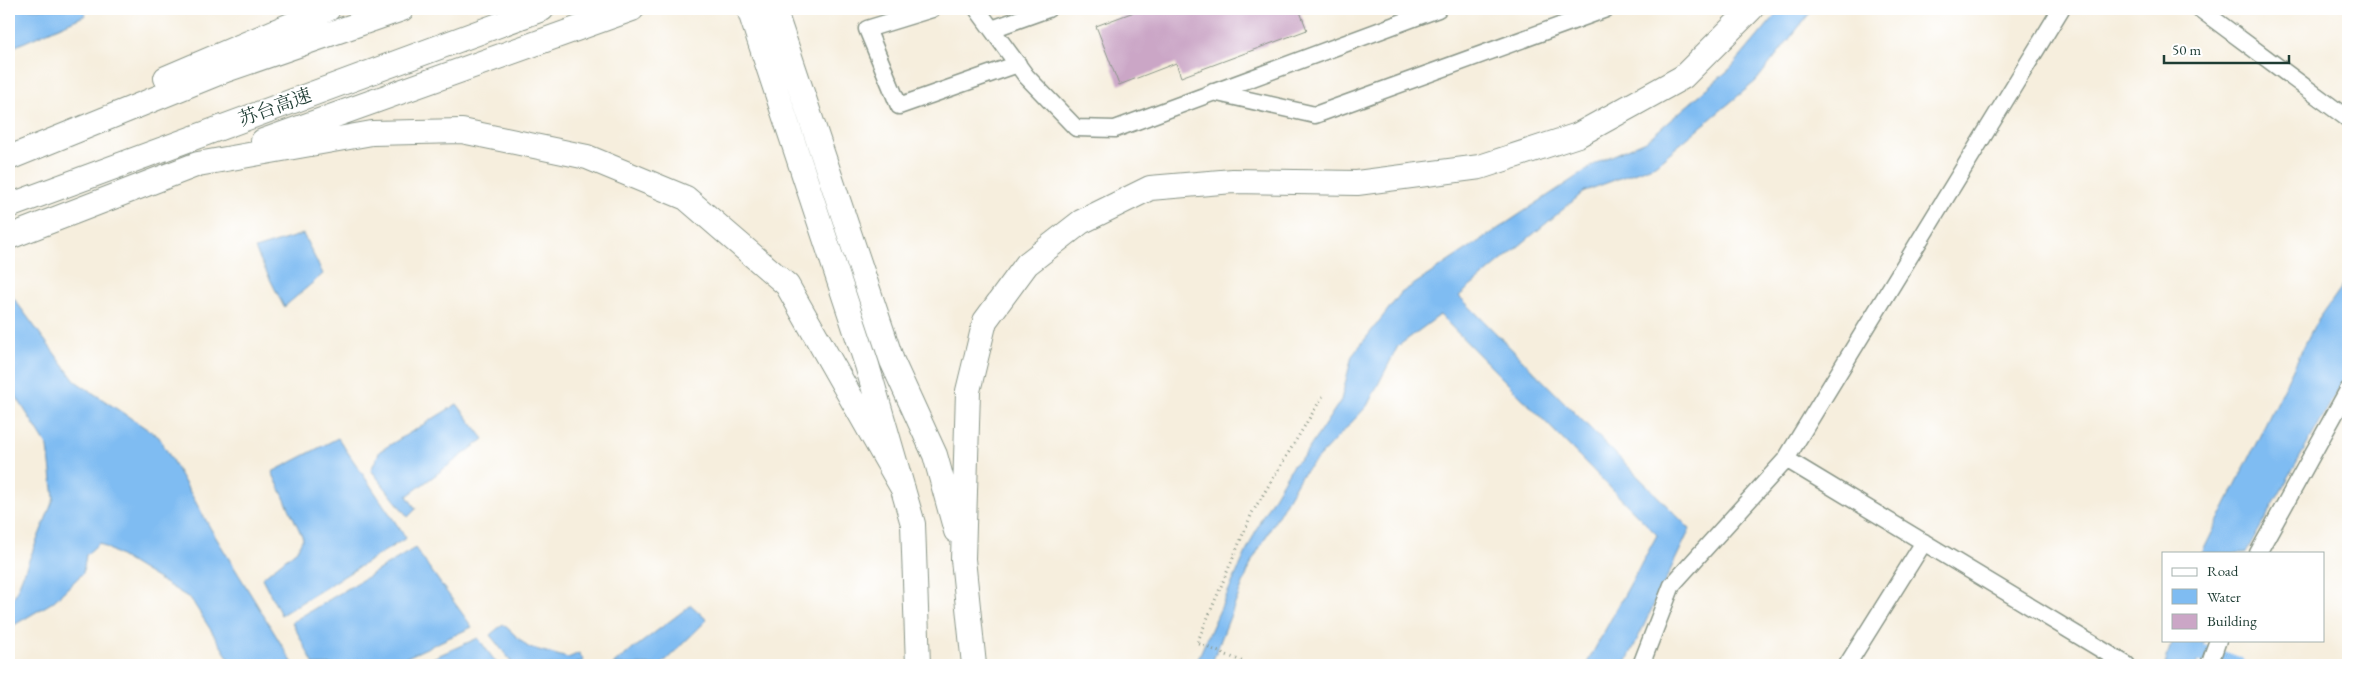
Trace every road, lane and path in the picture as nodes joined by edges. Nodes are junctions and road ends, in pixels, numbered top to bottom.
1 (328, 9) edge
2 (402, 9) edge
3 (542, 9) edge
4 (632, 9) edge
5 (749, 9) edge
6 (774, 9) edge
7 (932, 9) edge
8 (977, 9) edge
9 (1048, 9) edge
10 (1438, 9) edge
11 (1606, 9) edge
12 (1751, 9) edge
13 (2061, 9) edge
14 (2200, 9) edge
15 (992, 29) junction
16 (1018, 64) junction
17 (1213, 92) junction
18 (2348, 119) edge
19 (9, 149) edge
20 (9, 158) edge
21 (198, 164) junction
22 (9, 206) edge
23 (9, 237) edge
24 (2348, 390) edge
25 (1324, 394) dead end
26 (1786, 459) junction
27 (903, 489) junction
28 (1924, 542) junction
29 (2259, 552) edge
30 (964, 559) junction
31 (2216, 644) edge
32 (918, 665) edge
33 (974, 665) edge
34 (1252, 665) edge
35 (1641, 665) edge
36 (1847, 665) edge
37 (2127, 665) edge
38 (2209, 665) edge

1 - 19 highway
2 - 20 highway
3 - 22 highway, 苏台高速
4 - 21 highway
5 - 27 highway
6 - 30 highway
7 - 16 street
8 - 15 street
9 - 15 street
10 - 17 street
11 - 17 street
12 - 30 highway
13 - 26 street
14 - 18 street
15 - 16 street
16 - 17 street
21 - 23 highway
21 - 27 highway
24 - 29 street
25 - 34 path
26 - 28 street
26 - 35 street
27 - 32 highway
28 - 36 street
28 - 37 street
30 - 33 highway
31 - 38 street

